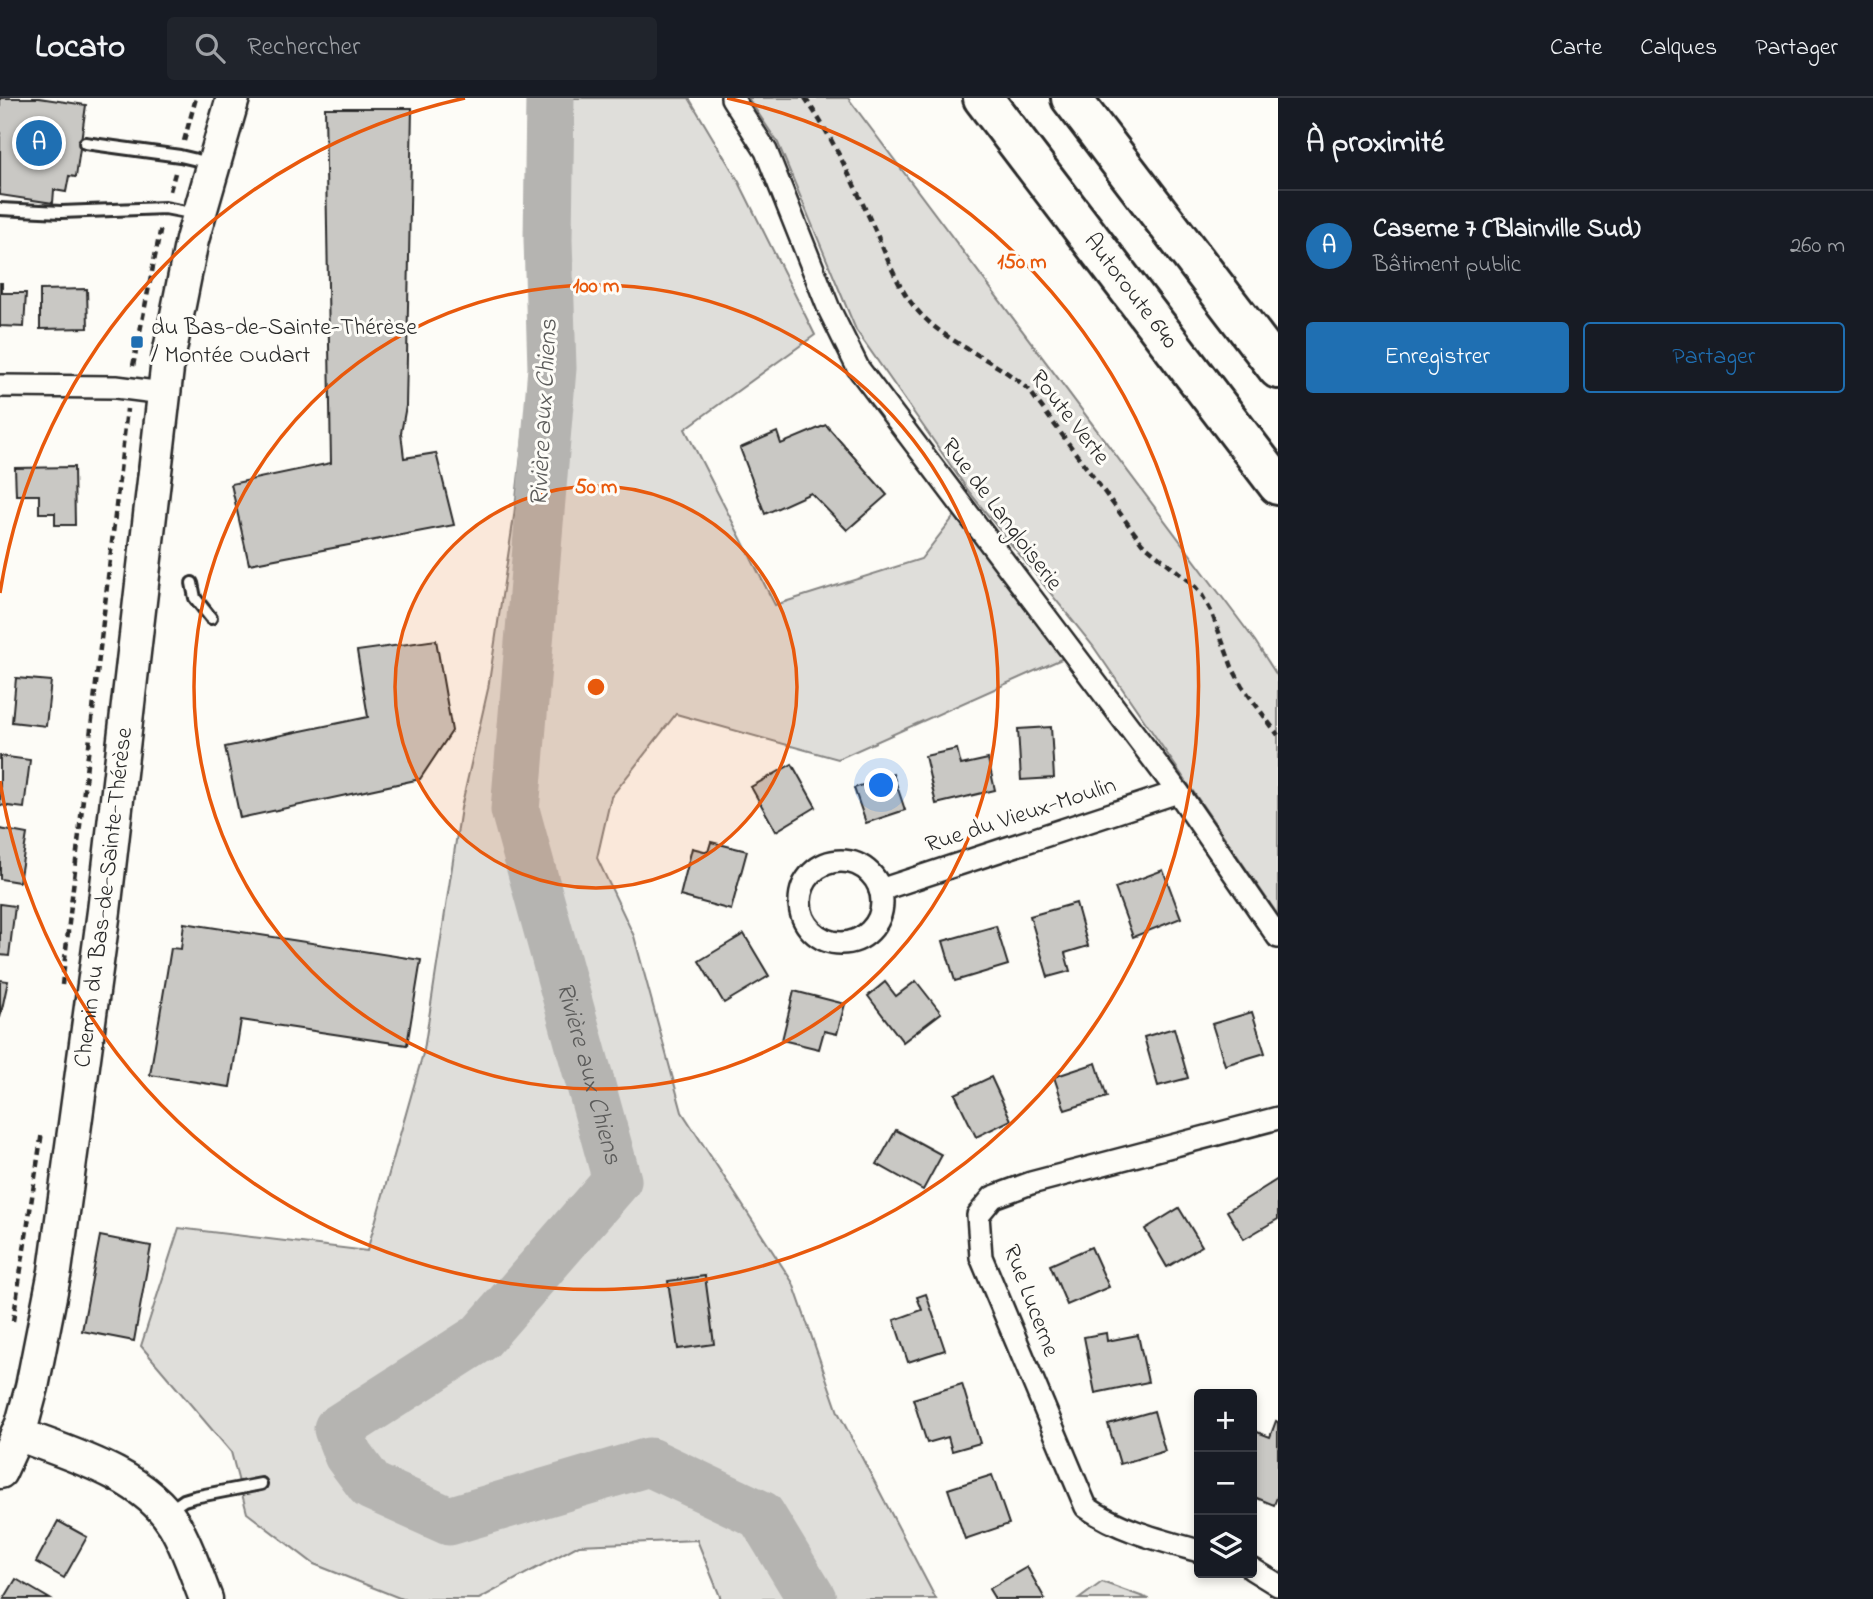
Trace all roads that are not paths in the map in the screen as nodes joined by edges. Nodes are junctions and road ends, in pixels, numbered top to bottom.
1 (233, 98) edge
2 (732, 98) edge
3 (983, 98) edge
4 (1071, 98) edge
5 (85, 143) dead end
6 (213, 164) junction
7 (0, 209) edge
8 (199, 215) junction
9 (1278, 369) edge
10 (0, 386) edge
11 (163, 393) junction
12 (1278, 485) edge
13 (192, 583) dead end
14 (211, 618) dead end
15 (1178, 792) junction
16 (880, 890) dead end
17 (1278, 937) edge
18 (1278, 1118) edge
19 (17, 1434) junction
20 (0, 1472) edge
21 (261, 1484) dead end
22 (166, 1513) junction
23 (1194, 1550) edge
24 (1257, 1572) edge
25 (1278, 1585) edge
26 (206, 1599) edge

1 - 6 street, Chemin du Bas-de-Sainte-Thérèse
2 - 15 street, Rue de Langloiserie
3 - 12 highway, Autoroute 640
4 - 9 highway
5 - 6 lane
6 - 8 street, Chemin du Bas-de-Sainte-Thérèse
7 - 8 lane
8 - 11 street, Chemin du Bas-de-Sainte-Thérèse
10 - 11 street
11 - 19 street, Chemin du Bas-de-Sainte-Thérèse
13 - 14 lane
15 - 16 street, Rue du Vieux-Moulin
15 - 17 street, Rue de Langloiserie
18 - 23 street, Rue Lucerne
19 - 20 street, Chemin du Bas-de-Sainte-Thérèse
19 - 22 street
21 - 22 lane
22 - 26 street
24 - 25 street

